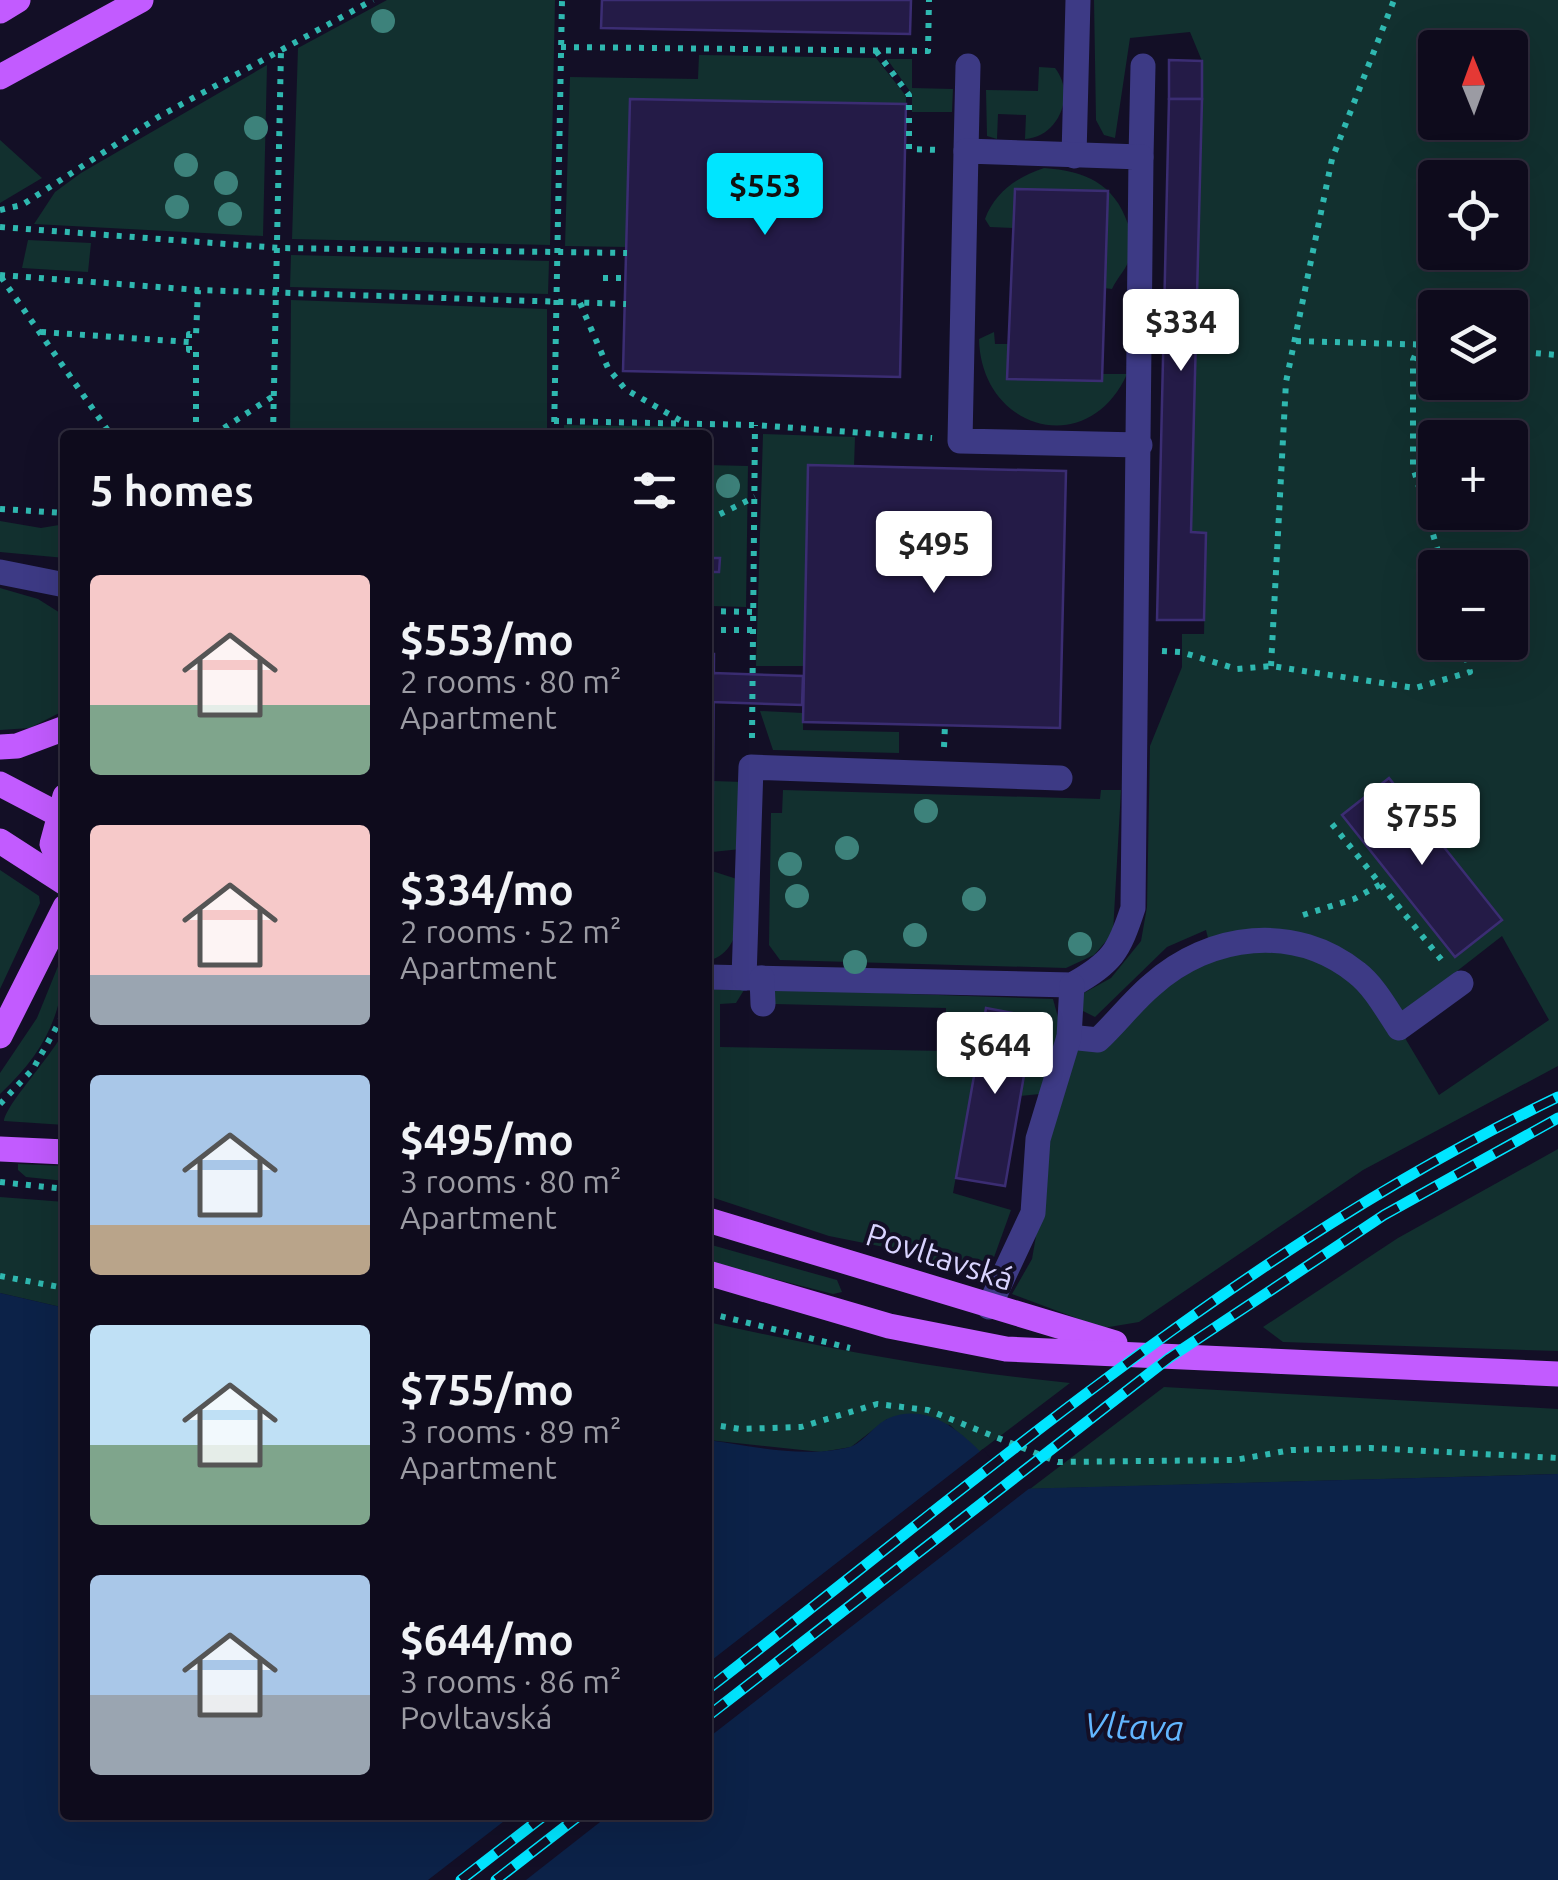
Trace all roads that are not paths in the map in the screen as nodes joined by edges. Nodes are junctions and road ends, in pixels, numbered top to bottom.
1 (18, 0) edge
2 (141, 0) edge
3 (1078, 0) edge
4 (0, 11) edge
5 (968, 66) dead end
6 (1143, 66) dead end
7 (0, 78) edge
8 (966, 151) junction
9 (1074, 156) junction
10 (1142, 157) junction
11 (1140, 444) junction
12 (0, 572) edge
13 (60, 584) edge
14 (60, 730) edge
15 (0, 747) edge
16 (1060, 778) dead end
17 (0, 784) edge
18 (60, 808) edge
19 (60, 816) edge
20 (0, 841) edge
21 (60, 867) edge
22 (60, 878) edge
23 (60, 917) edge
24 (1453, 974) road end
25 (712, 978) edge
26 (1072, 985) junction
27 (756, 987) junction
28 (0, 1036) edge
29 (1069, 1037) junction
30 (0, 1149) edge
31 (60, 1152) edge
32 (712, 1221) edge
33 (712, 1275) edge
34 (988, 1307) junction
35 (1153, 1354) junction
36 (1558, 1374) edge

1 - 4 main road
2 - 7 main road
3 - 9 street
5 - 8 street
6 - 10 street
8 - 9 street
8 - 11 street
9 - 10 street
10 - 11 street
11 - 26 street
12 - 13 street
14 - 15 main road
16 - 27 street
17 - 18 main road
19 - 21 main road
20 - 22 main road
23 - 28 main road
24 - 29 street
25 - 27 street
26 - 27 street
26 - 29 street
29 - 34 street
30 - 31 main road
32 - 34 main road, Povltavská
33 - 35 main road, Povltavská
34 - 35 main road, Povltavská
35 - 36 main road, Povltavská

